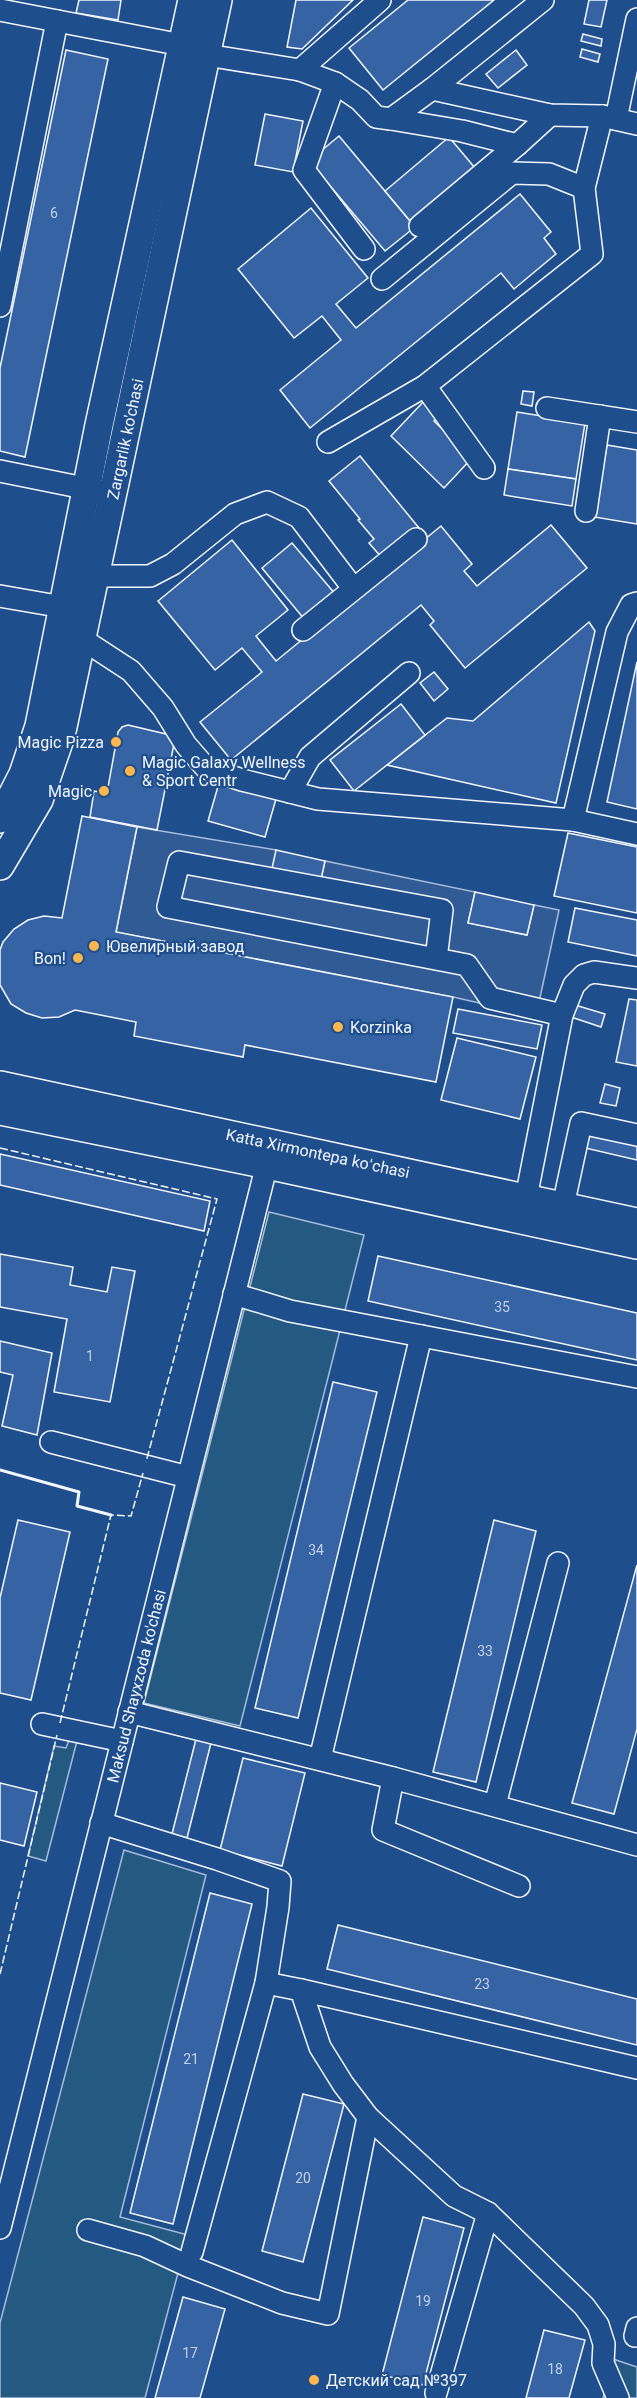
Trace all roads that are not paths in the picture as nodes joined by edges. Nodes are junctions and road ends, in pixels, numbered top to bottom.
1 (192, 0) edge
2 (218, 0) edge
3 (380, 0) edge
4 (543, 0) edge
5 (0, 10) edge
6 (637, 19) edge
7 (57, 21) junction
8 (194, 50) junction
9 (300, 70) junction
10 (334, 83) junction
11 (432, 89) junction
12 (550, 115) junction
13 (391, 119) junction
14 (618, 120) edge
15 (517, 145) junction
16 (584, 188) junction
17 (420, 226) dead end
18 (364, 249) dead end
19 (382, 279) dead end
20 (0, 306) edge
21 (425, 387) junction
22 (547, 408) dead end
23 (600, 416) junction
24 (637, 422) edge
25 (327, 442) dead end
26 (484, 468) dead end
27 (0, 471) edge
28 (86, 488) junction
29 (113, 494) junction
30 (586, 511) dead end
31 (416, 539) dead end
32 (95, 576) junction
33 (353, 588) junction
34 (0, 596) edge
35 (637, 603) edge
36 (63, 607) junction
37 (303, 630) dead end
38 (82, 639) junction
39 (410, 673) dead end
40 (290, 792) junction
41 (0, 819) edge
42 (573, 820) junction
43 (637, 834) edge
44 (0, 866) edge
45 (436, 959) junction
46 (637, 978) edge
47 (562, 1015) junction
48 (0, 1085) edge
49 (0, 1112) edge
50 (637, 1135) edge
51 (270, 1154) junction
52 (526, 1198) junction
53 (563, 1206) junction
54 (637, 1222) edge
55 (637, 1245) edge
56 (234, 1294) junction
57 (421, 1336) junction
58 (637, 1377) edge
59 (51, 1442) dead end
60 (188, 1478) junction
61 (558, 1563) dead end
62 (129, 1712) junction
63 (42, 1724) dead end
64 (122, 1741) junction
65 (320, 1759) junction
66 (393, 1778) junction
67 (495, 1805) junction
68 (101, 1823) junction
69 (637, 1845) edge
70 (519, 1886) dead end
71 (266, 1983) junction
72 (301, 1990) junction
73 (637, 2068) edge
74 (368, 2117) junction
75 (6, 2182) edge
76 (488, 2213) junction
77 (0, 2228) edge
78 (88, 2230) dead end
79 (192, 2252) dead end
80 (436, 2393) dead end
81 (618, 2398) edge

1 - 8 main road, Zargarlik ko'chasi
2 - 8 main road, Zargarlik ko'chasi
3 - 9 street
4 - 11 street
5 - 7 street
6 - 14 street
7 - 8 street
7 - 20 street
8 - 9 street
8 - 28 main road, Zargarlik ko'chasi
8 - 29 main road, Zargarlik ko'chasi
9 - 10 street
10 - 13 street
10 - 18 street
11 - 12 street
11 - 13 street
12 - 14 street
12 - 15 street
13 - 15 street
14 - 16 street
15 - 17 street
16 - 19 street
16 - 21 street
21 - 25 street
21 - 26 street
22 - 23 street
23 - 24 street
23 - 30 street
27 - 28 street
28 - 29 street
28 - 36 main road, Zargarlik ko'chasi
29 - 32 main road, Zargarlik ko'chasi
31 - 33 street
32 - 33 street
32 - 38 main road, Zargarlik ko'chasi
33 - 37 street
34 - 36 street
35 - 42 street
36 - 41 main road, Zargarlik ko'chasi
38 - 40 street
38 - 44 main road, Zargarlik ko'chasi
39 - 40 street
40 - 42 street
42 - 43 street
45 - 45 street
45 - 47 street
46 - 47 street
47 - 52 street
48 - 51 main road, Katta Xirmontepa koʻchasi
49 - 51 main road, Katta Xirmontepa koʻchasi
50 - 53 street
51 - 52 main road, Katta Xirmontepa koʻchasi
51 - 55 main road, Katta Xirmontepa koʻchasi
51 - 56 street, Maksud Shayxzoda ko'chasi
52 - 53 main road, Katta Xirmontepa koʻchasi
53 - 54 main road, Katta Xirmontepa koʻchasi
56 - 57 street
56 - 60 street, Maksud Shayxzoda ko'chasi
57 - 58 street
57 - 65 street
59 - 60 street
60 - 62 street, Maksud Shayxzoda ko'chasi
61 - 67 street
62 - 64 street, Maksud Shayxzoda ko'chasi
62 - 65 street
63 - 64 street
64 - 68 street, Maksud Shayxzoda ko'chasi
65 - 66 street
66 - 67 street
66 - 70 street
67 - 69 street
68 - 71 street
68 - 75 street, Maksud Shayxzoda ko'chasi
71 - 72 street
71 - 79 street
72 - 73 street
72 - 74 street
74 - 76 street
74 - 78 street
75 - 77 street, Maksud Shayxzoda ko'chasi
76 - 80 street
76 - 81 street

